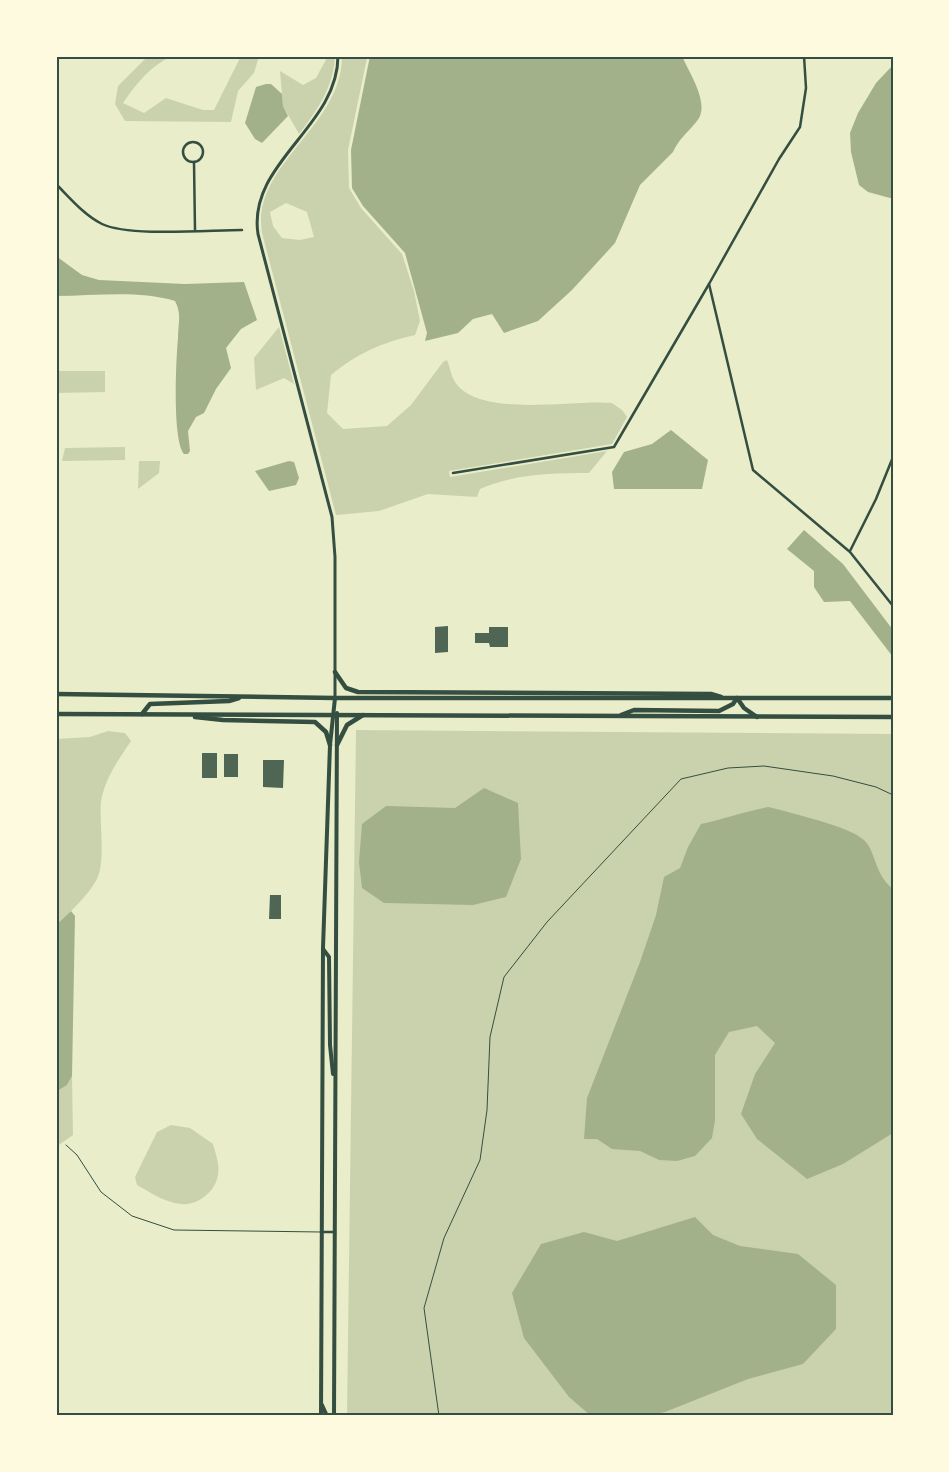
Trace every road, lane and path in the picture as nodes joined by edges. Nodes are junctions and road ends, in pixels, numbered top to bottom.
1 (59, 56) edge
2 (338, 56) edge
3 (804, 56) edge
4 (56, 59) edge
5 (194, 162) junction
6 (56, 184) edge
7 (195, 230) junction
8 (242, 230) dead end
9 (709, 284) junction
10 (893, 457) edge
11 (453, 473) dead end
12 (850, 552) junction
13 (893, 606) edge
14 (335, 672) junction
15 (56, 694) edge
16 (242, 696) junction
17 (335, 698) junction
18 (727, 698) junction
19 (737, 698) junction
20 (893, 698) edge
21 (56, 714) edge
22 (142, 714) junction
23 (176, 714) junction
24 (335, 714) junction
25 (365, 715) junction
26 (618, 716) junction
27 (757, 717) junction
28 (893, 717) edge
29 (330, 745) junction
30 (337, 745) junction
31 (893, 795) edge
32 (323, 948) junction
33 (335, 1097) junction
34 (66, 1145) dead end
35 (321, 1232) junction
36 (335, 1232) junction
37 (321, 1404) junction
38 (321, 1416) edge
39 (327, 1416) edge
40 (334, 1416) edge
41 (439, 1416) edge

1 - 4 street
2 - 14 street
3 - 9 street
5 - 5 street
5 - 7 street
6 - 7 street
7 - 8 street
9 - 11 street
9 - 12 street
10 - 12 street
12 - 13 street
14 - 17 street
14 - 18 main road
15 - 16 main road
16 - 17 main road
16 - 22 main road
17 - 18 main road
17 - 24 main road
18 - 19 main road
19 - 20 main road
19 - 26 main road
19 - 27 main road
21 - 22 main road
22 - 23 main road
23 - 24 main road
23 - 29 main road
24 - 25 main road
24 - 29 main road
24 - 30 main road
25 - 26 main road
25 - 30 main road
26 - 27 main road
27 - 28 main road
29 - 32 main road
30 - 33 main road
31 - 41 path
32 - 33 main road
32 - 35 main road
33 - 36 main road
34 - 35 lane
35 - 36 street
35 - 37 main road
36 - 40 main road
37 - 38 main road
37 - 39 main road

